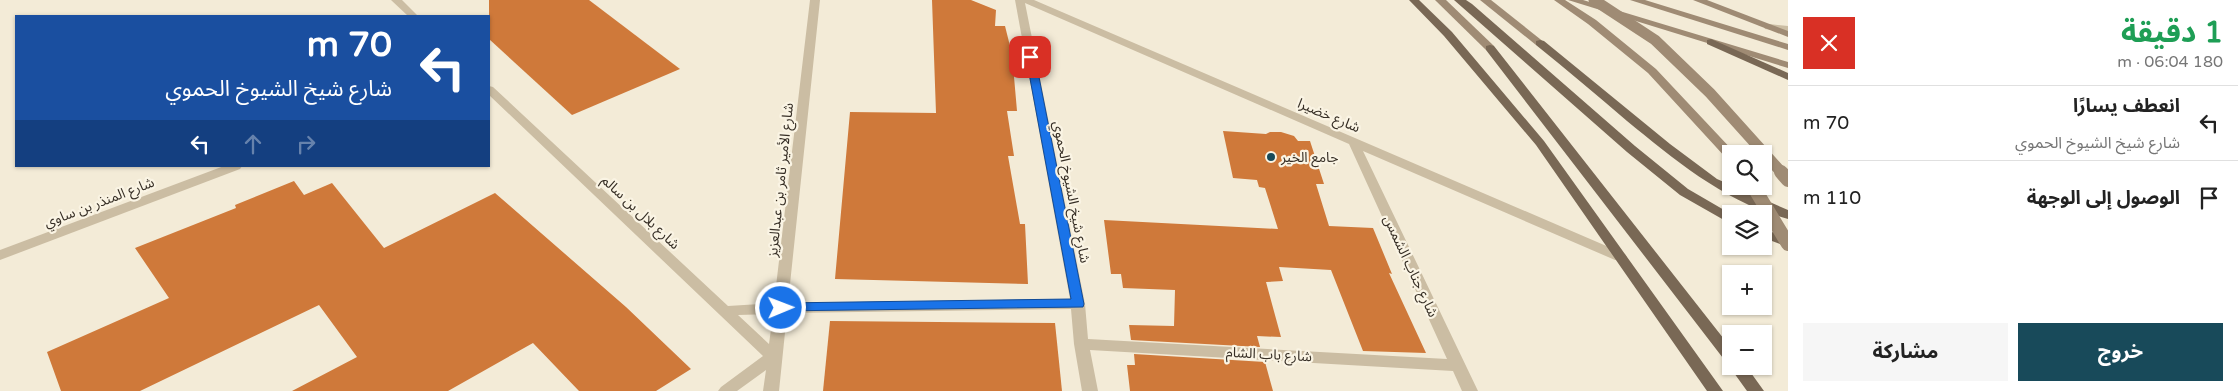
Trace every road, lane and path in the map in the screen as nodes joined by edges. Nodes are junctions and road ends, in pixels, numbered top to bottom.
1 (396, 0) edge
2 (816, 0) edge
3 (1020, 0) edge
4 (1026, 0) edge
5 (1414, 0) edge
6 (1440, 0) edge
7 (1459, 0) edge
8 (1486, 0) edge
9 (1559, 0) edge
10 (1573, 0) edge
11 (1594, 0) edge
12 (1635, 0) edge
13 (1698, 0) edge
14 (412, 15) edge
15 (1769, 27) junction
16 (1788, 29) edge
17 (1788, 34) edge
18 (1711, 42) junction
19 (1540, 43) joint
20 (1788, 47) edge
21 (1490, 48) joint
22 (1788, 65) edge
23 (1788, 77) edge
24 (490, 90) edge
25 (1353, 142) junction
26 (1722, 146) edge
27 (233, 167) edge
28 (1788, 180) edge
29 (1759, 195) edge
30 (1788, 214) edge
31 (1722, 215) edge
32 (1772, 236) edge
33 (1788, 243) edge
34 (0, 255) edge
35 (1620, 257) junction
36 (1078, 304) junction
37 (781, 308) junction
38 (725, 311) junction
39 (1082, 344) junction
40 (1722, 346) edge
41 (773, 357) junction
42 (1457, 364) junction
43 (1744, 375) edge
44 (726, 391) edge
45 (771, 391) edge
46 (1090, 391) edge
47 (1470, 391) edge
48 (1715, 391) edge
49 (1756, 391) edge

1 - 14 street
2 - 37 street, شارع الأمير ثامر بن عبدالعزيز
3 - 36 street, شارع شيخ الشيوخ الحموي
4 - 25 street, شارع خضيرا
5 - 35 main road
6 - 21 street
7 - 31 main road
8 - 19 street
9 - 26 street
10 - 18 street
11 - 28 street, bridge
12 - 20 street
13 - 15 street
15 - 16 street
15 - 17 street
18 - 22 street
18 - 23 main road
19 - 30 main road
21 - 40 main road
24 - 38 street, شارع بلال بن سالم
25 - 35 street, شارع خضيرا
25 - 42 street, شارع جناب الشمس
27 - 34 street, شارع المنذر بن ساوي
29 - 33 street, bridge
32 - 33 main road
35 - 48 main road
36 - 37 street
36 - 39 street, شارع شيخ الشيوخ الحموي
37 - 38 street
37 - 41 street, شارع الأمير ثامر بن عبدالعزيز
38 - 41 street, شارع بلال بن سالم
39 - 42 street, شارع باب الشام
39 - 46 street, شارع شيخ الشيوخ الحموي
41 - 44 street
41 - 45 street, شارع الأمير ثامر بن عبدالعزيز
42 - 47 street, شارع جناب الشمس
43 - 49 main road

